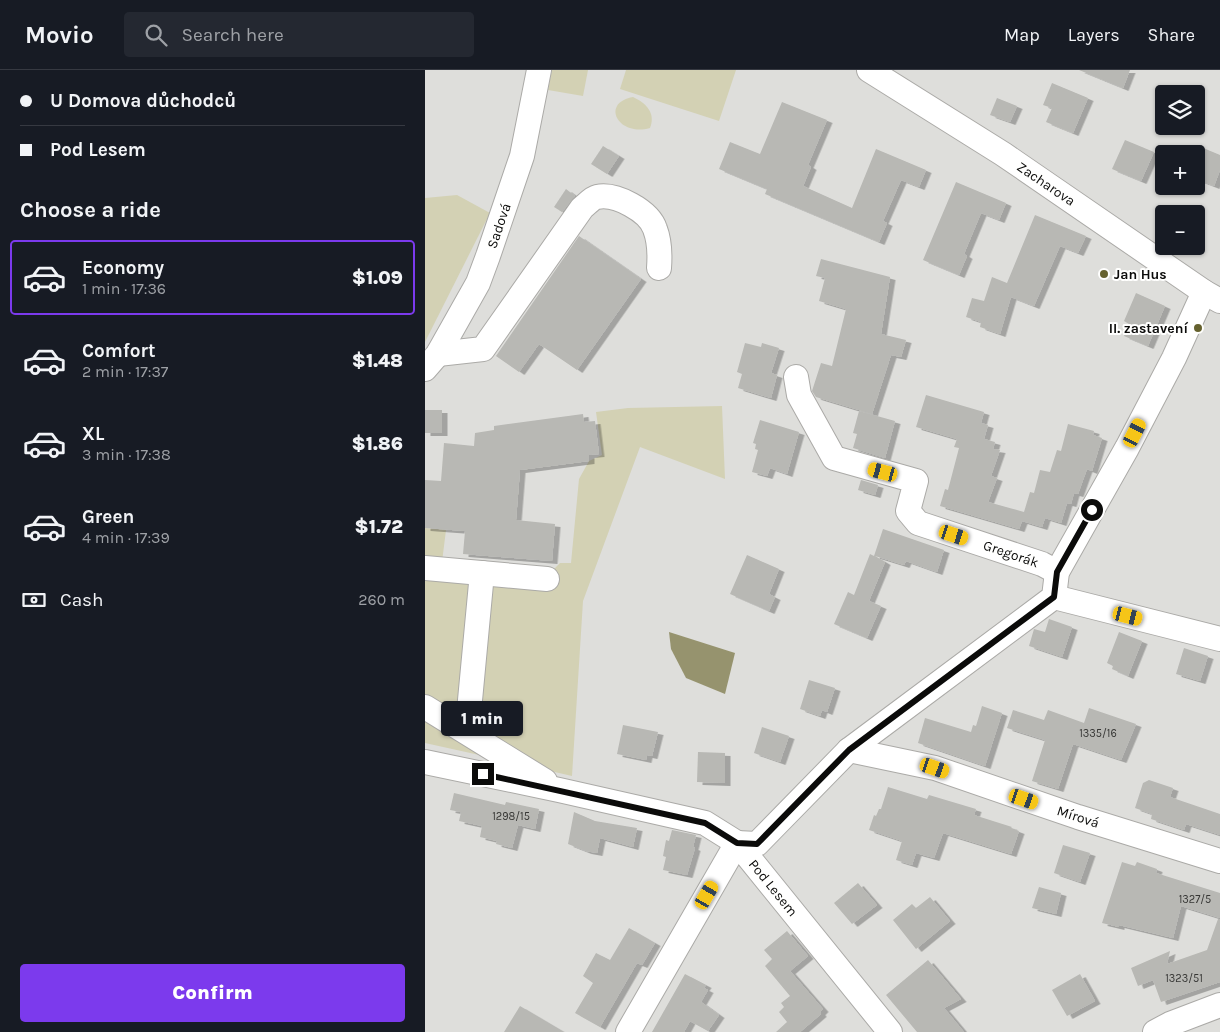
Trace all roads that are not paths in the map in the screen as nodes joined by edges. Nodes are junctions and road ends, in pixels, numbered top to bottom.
1 (539, 70) edge
2 (869, 70) edge
3 (659, 268) dead end
4 (1212, 297) edge
5 (431, 362) edge
6 (796, 377) dead end
7 (425, 568) edge
8 (1057, 572) junction
9 (482, 573) junction
10 (547, 579) dead end
11 (1054, 597) junction
12 (1220, 639) edge
13 (425, 707) edge
14 (467, 732) junction
15 (849, 750) junction
16 (425, 762) edge
17 (559, 790) junction
18 (737, 843) junction
19 (1220, 861) edge
20 (1220, 1005) edge
21 (628, 1032) edge
22 (890, 1032) edge
23 (1155, 1032) edge

1 - 5 street, Sadová
2 - 4 street, Zacharova
3 - 5 street
4 - 8 street
6 - 8 street, Gregorák
7 - 9 street
8 - 11 street
9 - 10 street
9 - 14 street
11 - 12 street
11 - 15 street
13 - 14 street, Pod Lesem
14 - 17 street, Pod Lesem
15 - 18 street
15 - 19 street, Mírová
16 - 17 street, Pod Lesem
17 - 18 street, Pod Lesem
18 - 21 street
18 - 22 street, Pod Lesem
20 - 23 street

